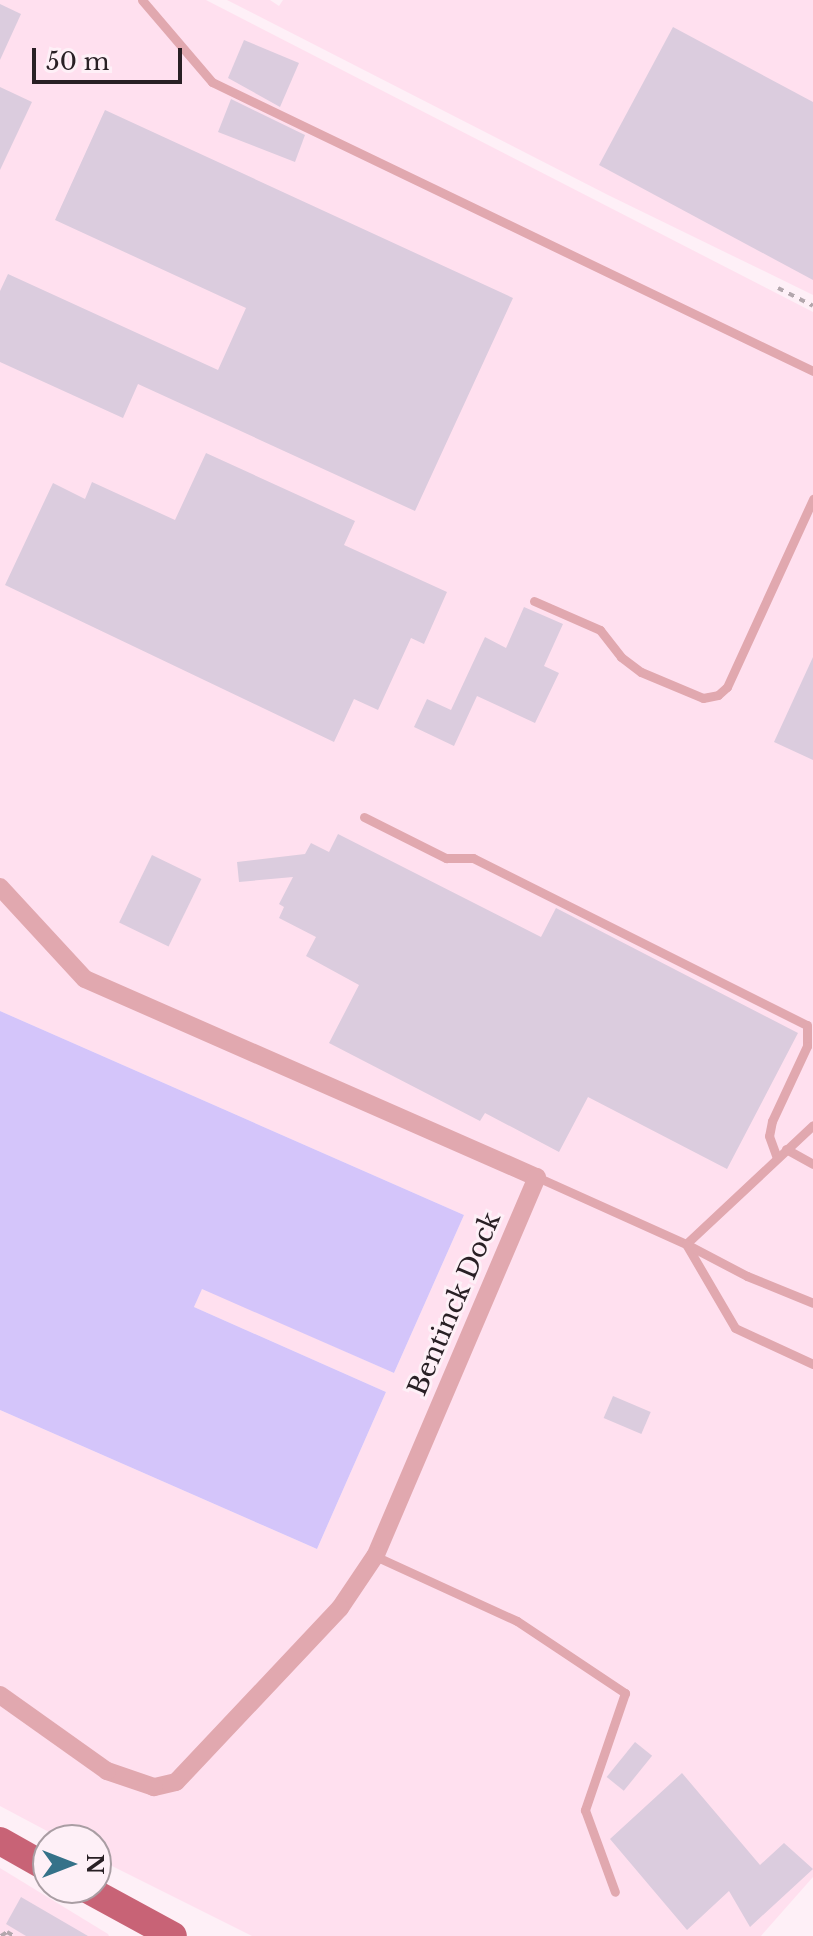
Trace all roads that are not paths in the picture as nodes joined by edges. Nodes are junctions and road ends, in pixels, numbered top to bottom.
1 (142, 0) edge
2 (813, 371) edge
3 (813, 499) edge
4 (534, 601) dead end
5 (364, 817) dead end
6 (0, 887) edge
7 (813, 1125) edge
8 (786, 1149) junction
9 (777, 1158) junction
10 (813, 1164) edge
11 (537, 1177) junction
12 (686, 1244) junction
13 (813, 1303) edge
14 (813, 1364) edge
15 (375, 1556) junction
16 (0, 1695) edge
17 (0, 1841) edge
18 (32, 1859) edge
19 (615, 1892) dead end
20 (112, 1903) edge
21 (170, 1935) edge

1 - 2 lane
3 - 4 lane
5 - 9 lane
6 - 11 street
7 - 8 lane
8 - 9 lane
8 - 10 lane
9 - 12 lane
11 - 12 lane
11 - 15 street, Bentinck Dock
12 - 13 lane
12 - 14 lane
15 - 16 street, Bentinck Dock
15 - 19 lane
17 - 18 main road
20 - 21 main road

